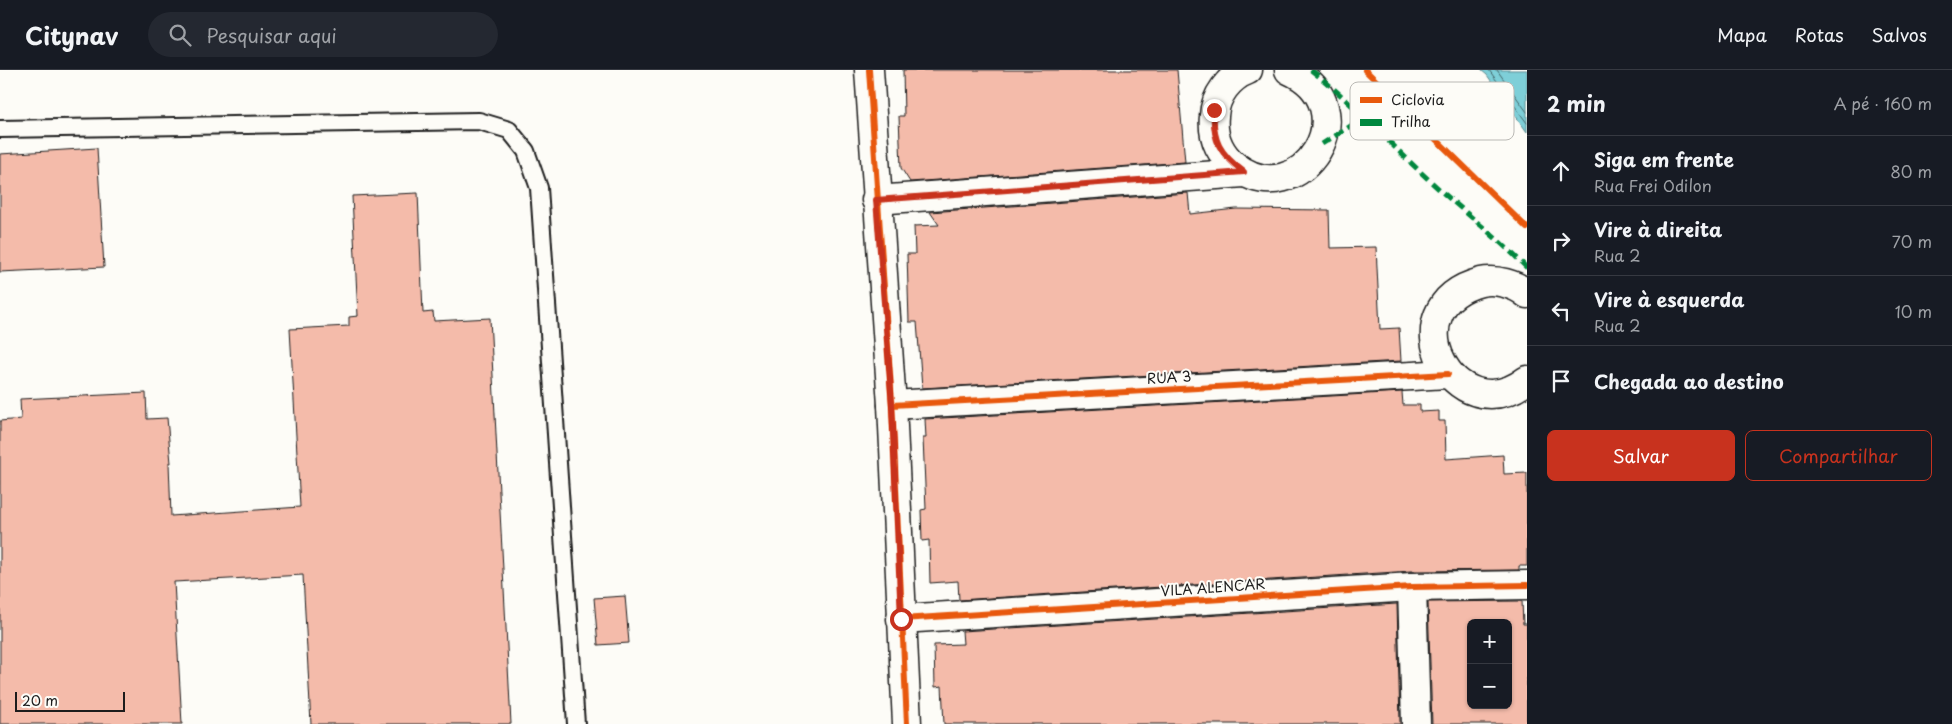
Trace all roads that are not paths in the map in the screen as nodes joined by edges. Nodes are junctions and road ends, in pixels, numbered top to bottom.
1 (869, 70) edge
2 (1248, 70) edge
3 (1289, 70) edge
4 (0, 129) edge
5 (1244, 172) junction
6 (876, 200) junction
7 (1527, 294) edge
8 (1448, 374) junction
9 (1527, 380) edge
10 (892, 405) junction
11 (1527, 584) edge
12 (1412, 587) junction
13 (901, 619) junction
14 (576, 724) edge
15 (907, 724) edge
16 (1416, 724) edge

1 - 6 street
2 - 5 street
3 - 5 street
4 - 14 lane
5 - 6 street
6 - 10 street
7 - 8 street
8 - 9 street
8 - 10 street, RUA 3
10 - 13 street
11 - 12 street, VILA ALENCAR
12 - 13 street, VILA ALENCAR
12 - 16 street
13 - 15 street

